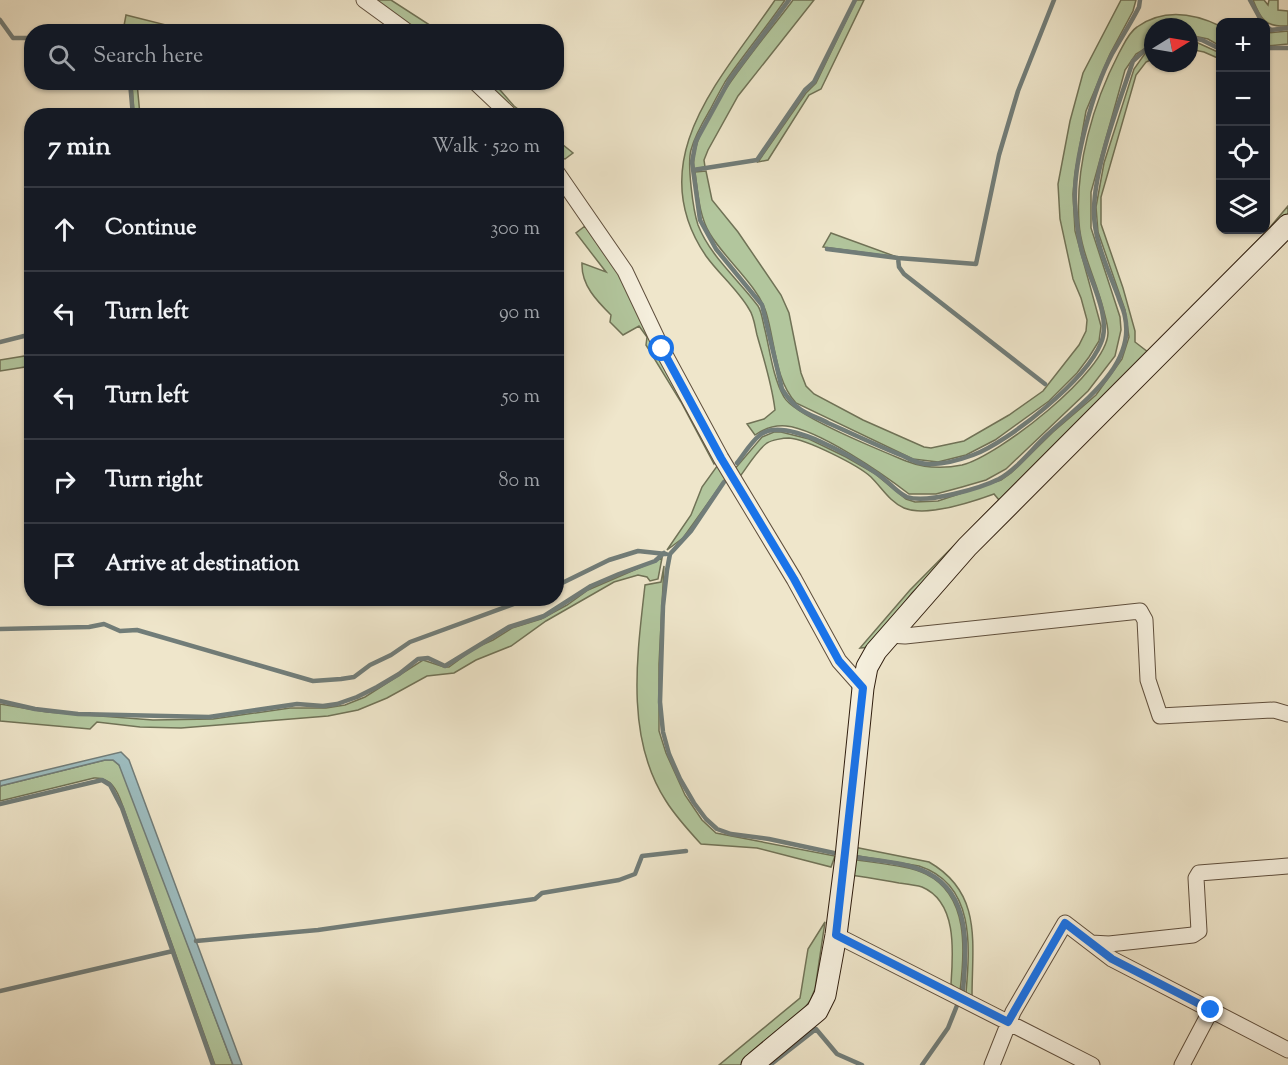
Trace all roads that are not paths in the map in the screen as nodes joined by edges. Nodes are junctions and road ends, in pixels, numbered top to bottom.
1 (364, 0) edge
2 (397, 24) edge
3 (483, 90) edge
4 (503, 108) edge
5 (564, 183) edge
6 (1288, 225) edge
7 (888, 635) junction
8 (863, 688) junction
9 (1288, 714) edge
10 (1288, 866) edge
11 (836, 935) junction
12 (1092, 943) junction
13 (1211, 1010) junction
14 (1008, 1022) junction
15 (1288, 1050) edge
16 (752, 1065) edge
17 (992, 1065) edge
18 (1092, 1065) edge
19 (1182, 1065) edge

1 - 2 street
3 - 4 street
5 - 8 street
6 - 7 street
7 - 8 street
7 - 9 street
8 - 11 street
10 - 12 street
11 - 14 street
11 - 16 street
12 - 13 street
12 - 14 street
13 - 15 street
13 - 19 street
14 - 17 street
14 - 18 street

